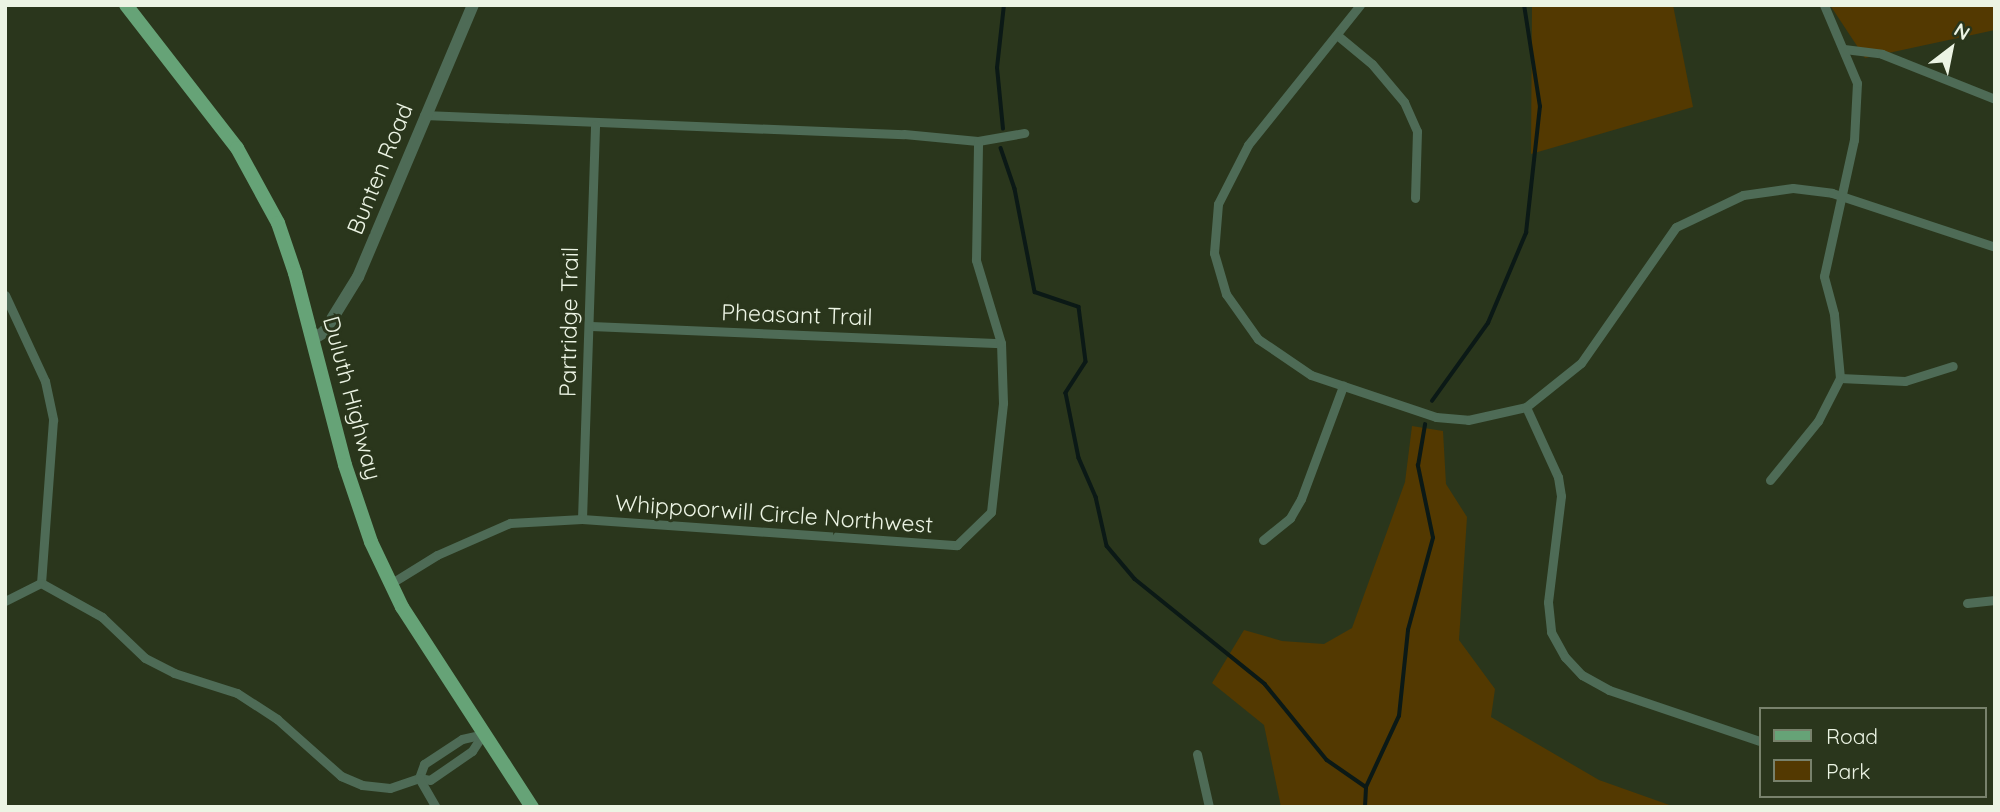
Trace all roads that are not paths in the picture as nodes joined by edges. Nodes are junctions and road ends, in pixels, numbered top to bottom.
1 (126, 5) edge
2 (473, 5) edge
3 (1360, 5) edge
4 (1824, 5) edge
5 (1337, 35) junction
6 (1844, 49) junction
7 (1995, 99) edge
8 (424, 115) junction
9 (595, 125) junction
10 (1024, 133) dead end
11 (978, 141) junction
12 (1841, 195) junction
13 (1415, 198) dead end
14 (1995, 247) edge
15 (5, 295) edge
16 (591, 326) junction
17 (313, 339) junction
18 (1001, 343) junction
19 (1952, 366) dead end
20 (1840, 378) junction
21 (1343, 386) junction
22 (1526, 407) junction
23 (1770, 480) dead end
24 (582, 519) junction
25 (1263, 540) dead end
26 (41, 583) junction
27 (390, 584) junction
28 (1995, 600) edge
29 (5, 601) edge
30 (1967, 603) dead end
31 (484, 734) junction
32 (1758, 740) edge
33 (1197, 754) dead end
34 (419, 778) junction
35 (436, 807) edge
36 (532, 807) edge
37 (1209, 807) edge

1 - 17 main road, Duluth Highway
2 - 8 street, Bunten Road
3 - 5 street
4 - 6 street
5 - 13 street
5 - 21 street
6 - 7 street
6 - 12 street
8 - 9 street
8 - 17 street, Bunten Road
9 - 11 street
9 - 16 street, Partridge Trail
10 - 11 street
11 - 18 street, Whippoorwill Circle Northwest
12 - 14 street
12 - 20 street
12 - 22 street
15 - 26 street
16 - 18 street, Pheasant Trail
16 - 24 street, Partridge Trail
17 - 27 main road, Duluth Highway
18 - 24 street, Whippoorwill Circle Northwest
19 - 20 street
20 - 23 street
21 - 22 street
21 - 25 street
22 - 32 street
24 - 27 street, Whippoorwill Circle Northwest
26 - 29 street
26 - 34 street
27 - 31 main road, Duluth Highway
28 - 30 street
31 - 34 street
31 - 34 street
31 - 36 main road, Duluth Highway
33 - 37 street
34 - 35 street

